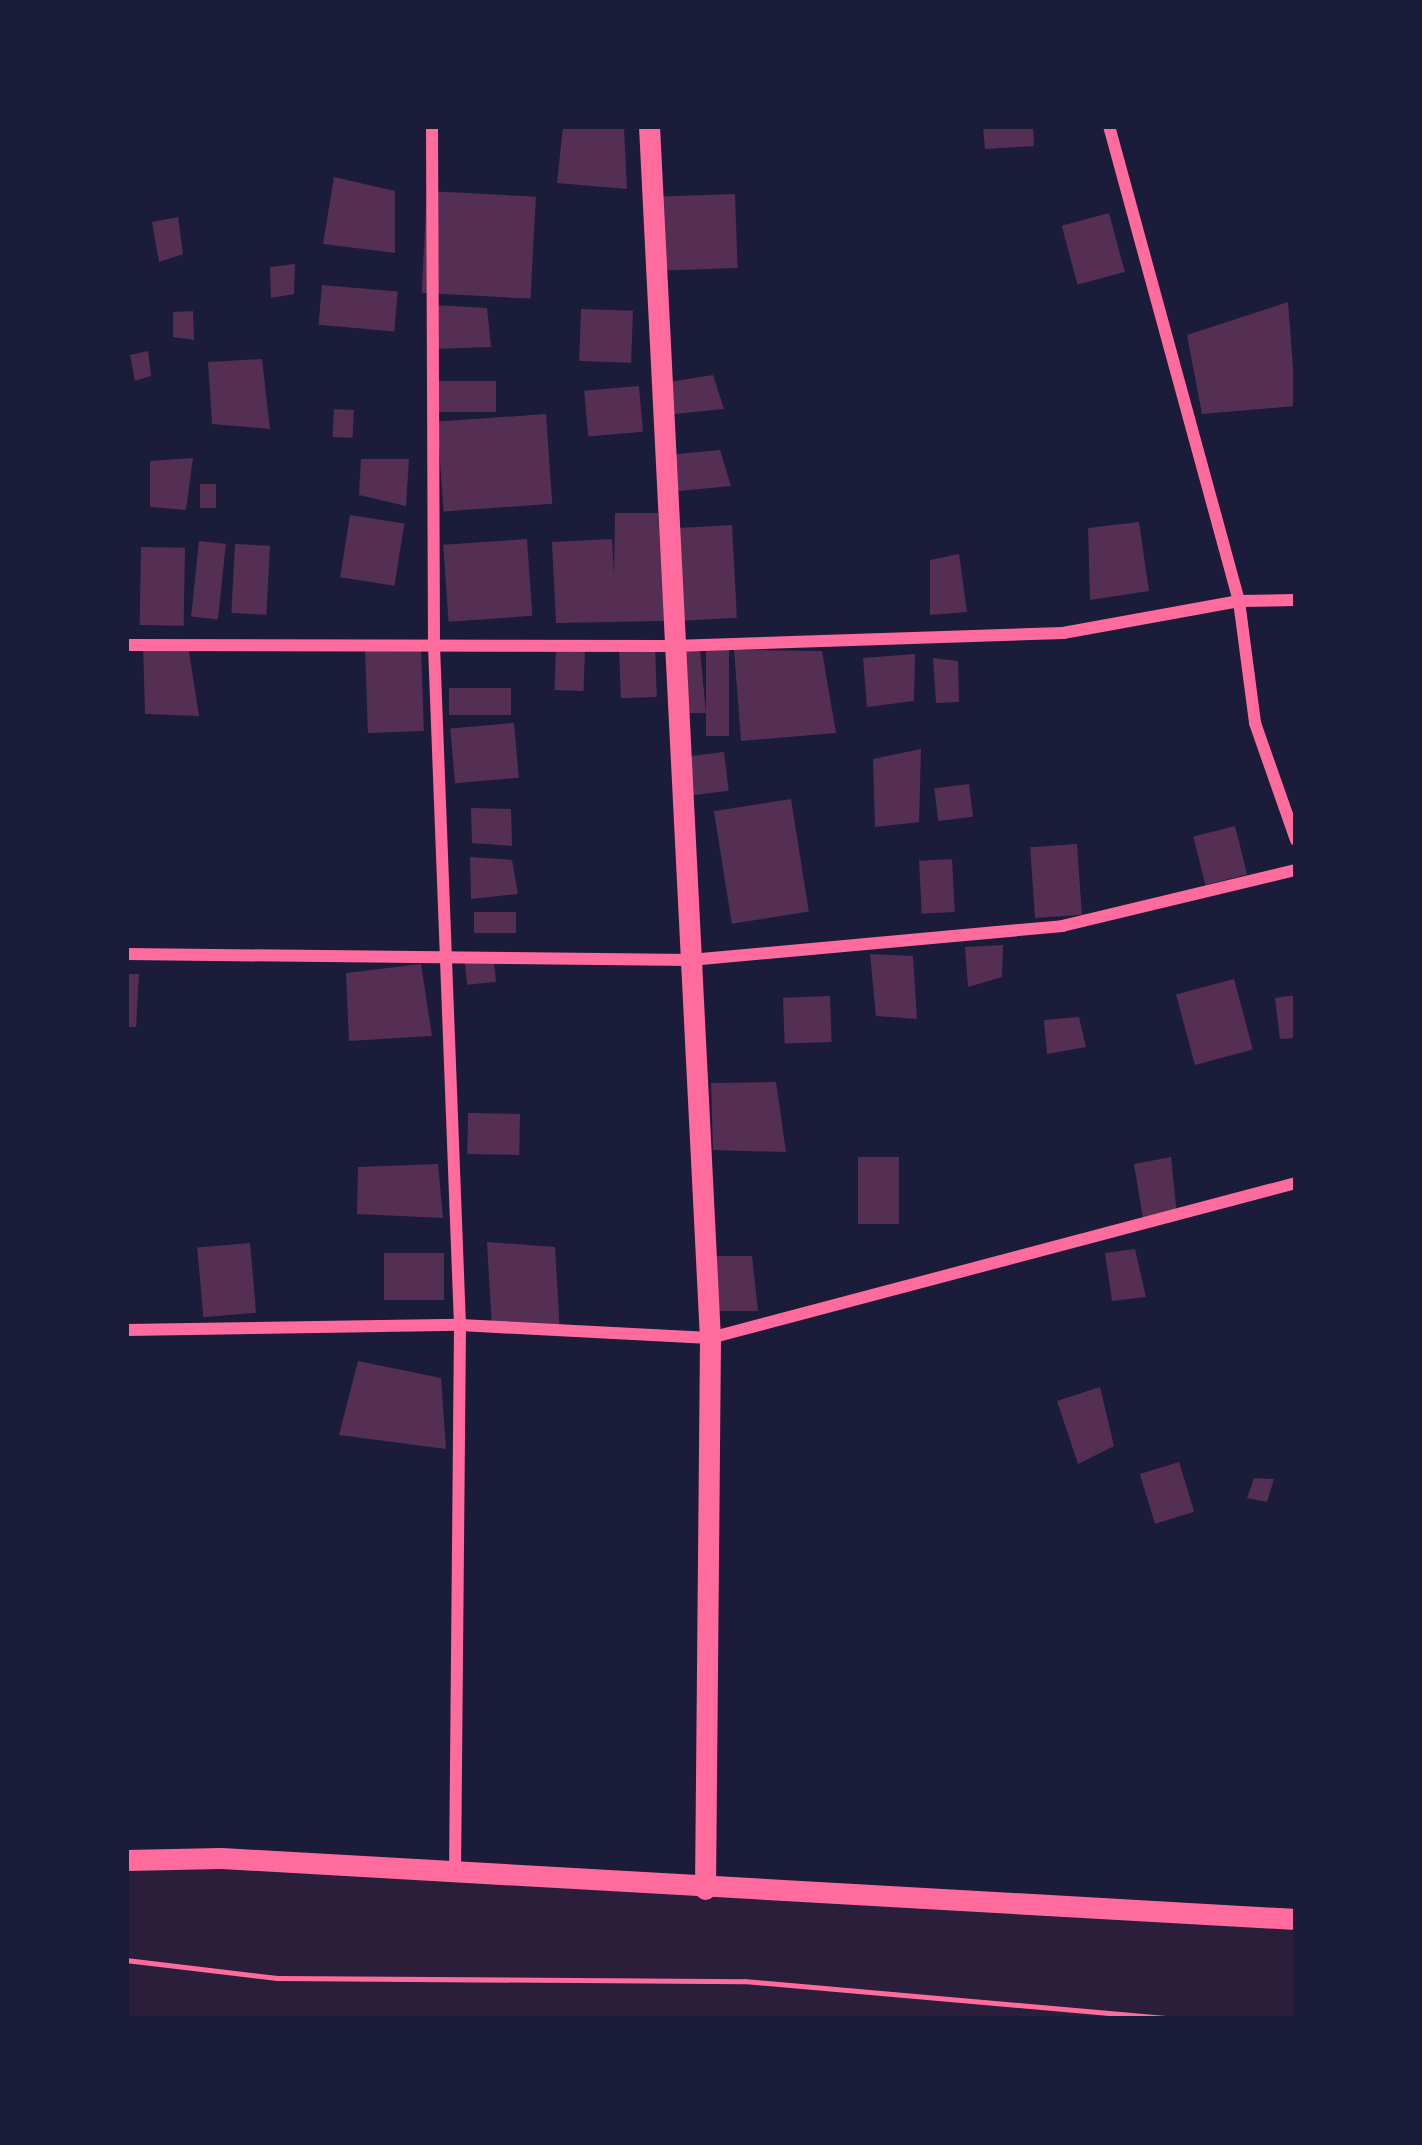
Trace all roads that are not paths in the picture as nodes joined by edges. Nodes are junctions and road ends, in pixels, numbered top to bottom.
1 (432, 126) edge
2 (649, 126) edge
3 (1108, 126) edge
4 (1296, 600) edge
5 (1239, 601) junction
6 (126, 645) edge
7 (434, 646) junction
8 (673, 646) junction
9 (1296, 840) edge
10 (1296, 870) edge
11 (126, 954) edge
12 (445, 957) junction
13 (689, 960) junction
14 (1296, 1184) edge
15 (460, 1325) junction
16 (126, 1330) edge
17 (710, 1338) junction
18 (126, 1860) edge
19 (455, 1874) junction
20 (706, 1888) junction
21 (1296, 1919) edge

1 - 7 street
2 - 8 main road
3 - 5 street
4 - 5 street
5 - 8 street
5 - 9 street
6 - 7 street
7 - 8 street
7 - 12 street
8 - 13 main road
10 - 13 street
11 - 12 street
12 - 13 street
12 - 15 street
13 - 17 main road
14 - 17 street
15 - 16 street
15 - 17 street
15 - 19 street
17 - 20 main road
18 - 19 main road
19 - 20 main road
20 - 21 main road

